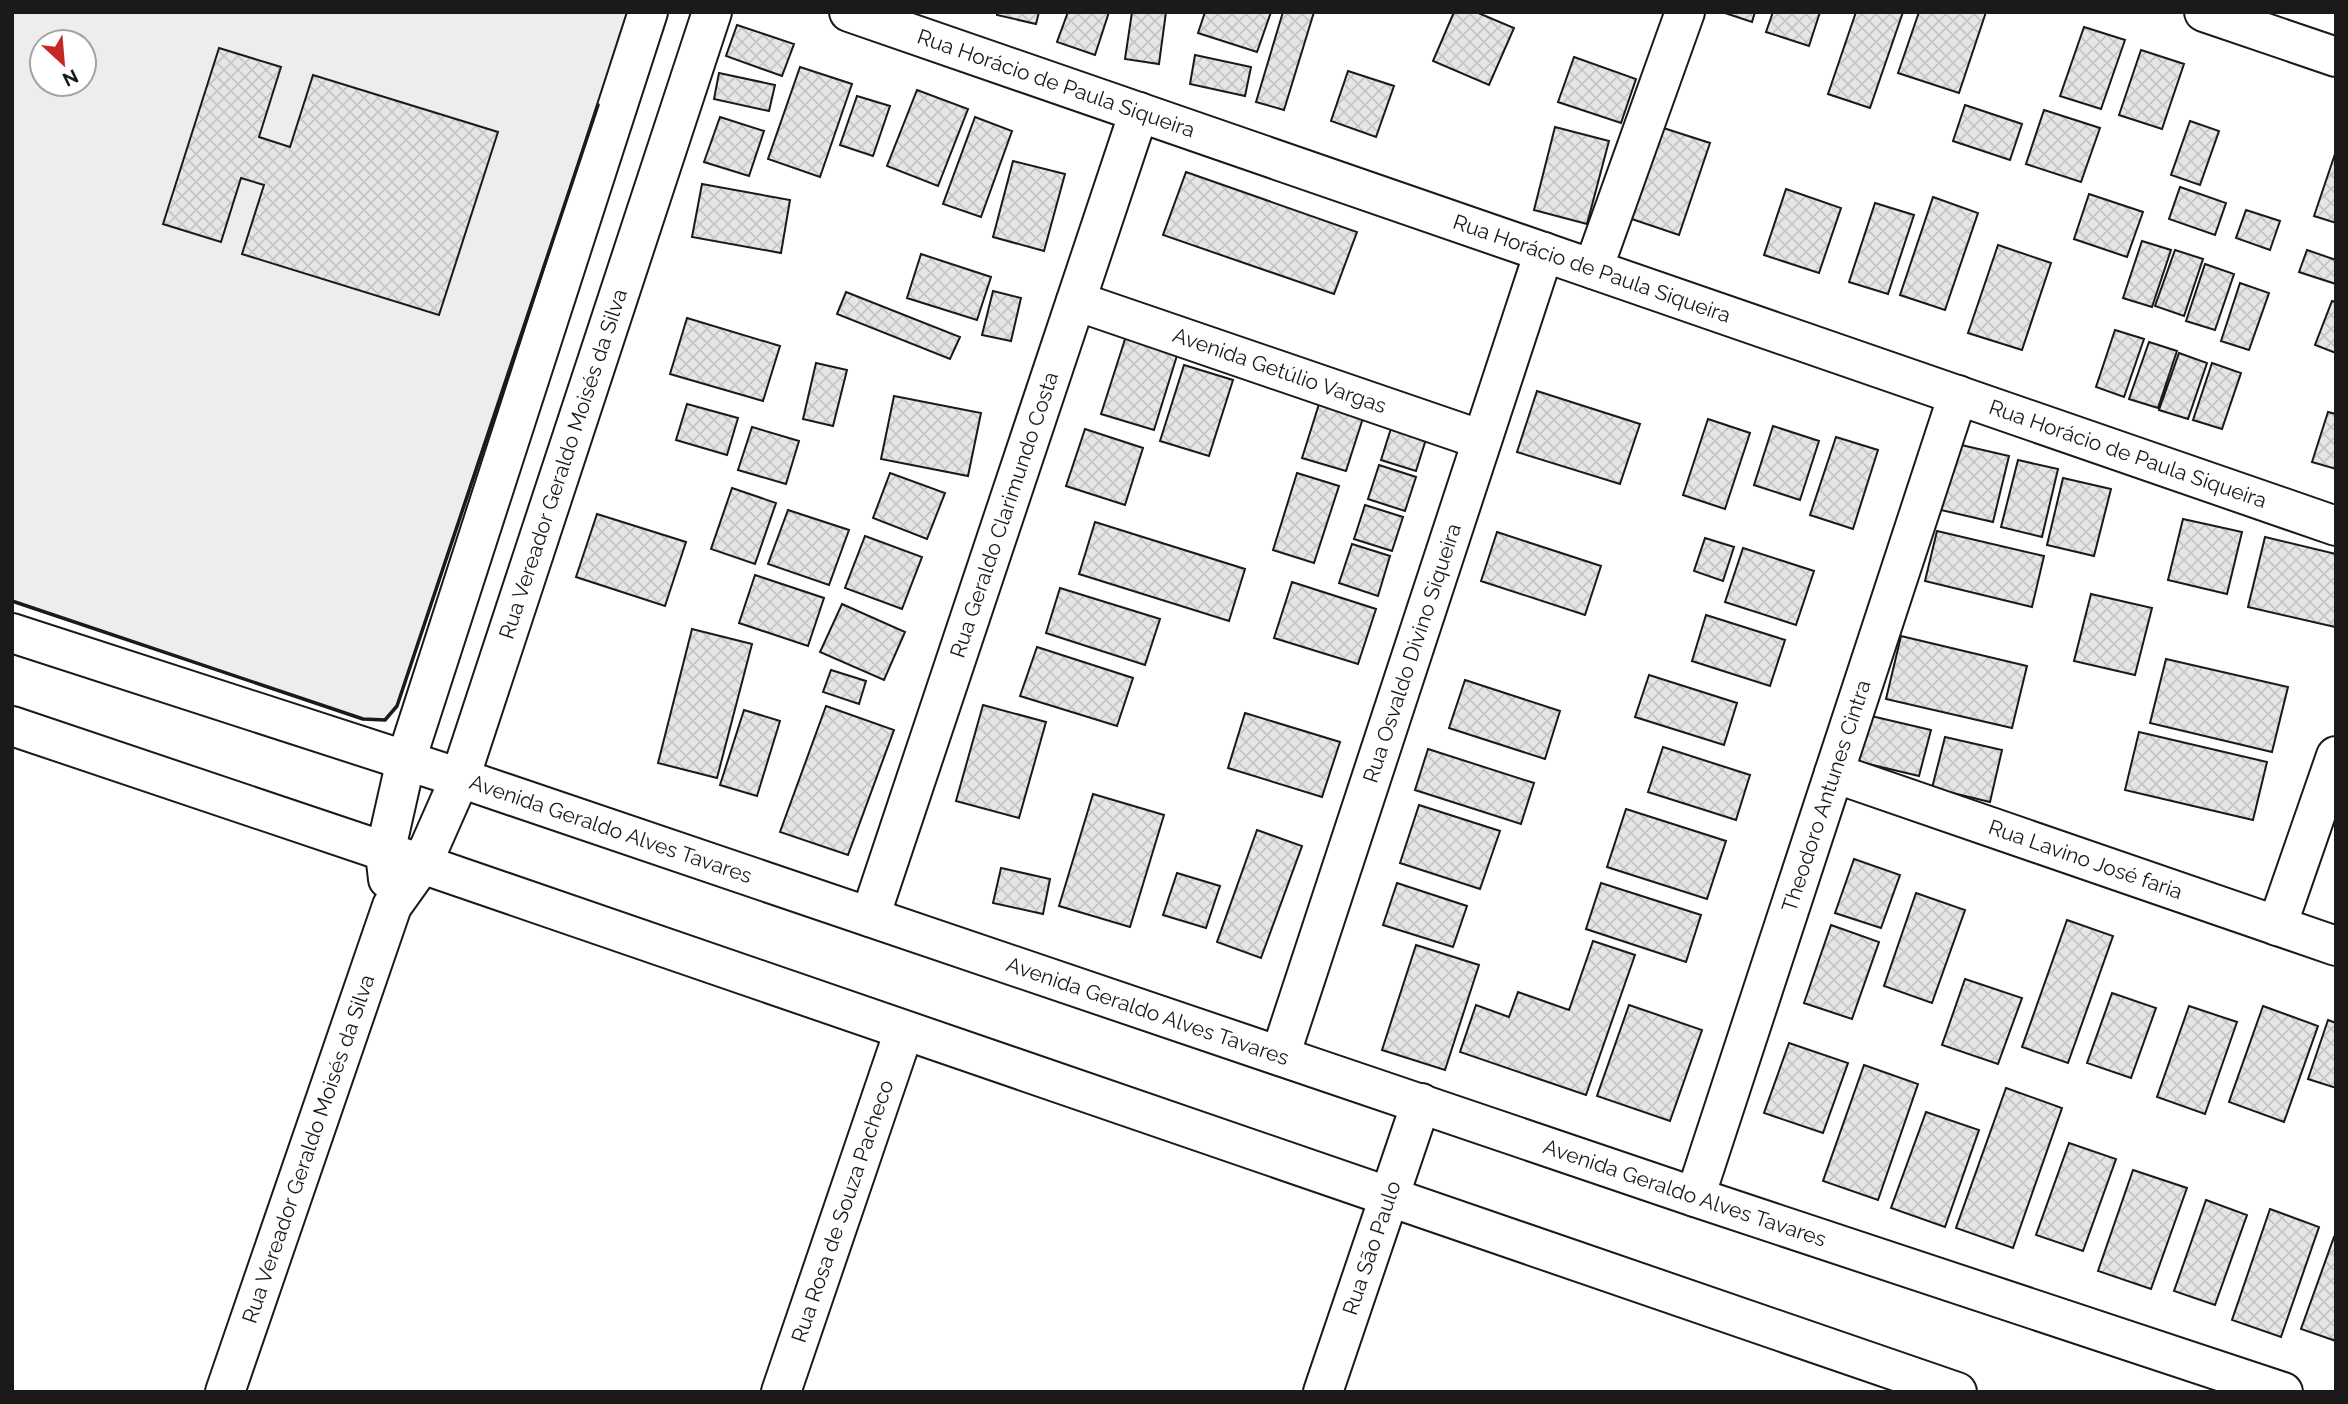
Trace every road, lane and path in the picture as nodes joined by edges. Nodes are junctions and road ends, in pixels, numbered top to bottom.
1 (648, 12) edge
2 (712, 12) edge
3 (849, 12) edge
4 (1685, 12) edge
5 (2204, 12) edge
6 (2336, 57) edge
7 (1139, 112) junction
8 (1544, 252) junction
9 (1593, 270) junction
10 (1076, 301) junction
11 (1958, 395) junction
12 (1482, 440) junction
13 (2336, 526) edge
14 (12, 633) edge
15 (12, 726) edge
16 (2336, 756) edge
17 (406, 760) junction
18 (1834, 773) junction
19 (460, 778) junction
20 (385, 853) junction
21 (422, 864) junction
22 (392, 906) junction
23 (870, 917) junction
24 (2277, 926) junction
25 (2336, 946) edge
26 (904, 1031) junction
27 (1280, 1056) junction
28 (1421, 1104) junction
29 (1390, 1197) junction
30 (1695, 1197) junction
31 (1869, 1377) edge
32 (225, 1392) edge
33 (781, 1392) edge
34 (1324, 1392) edge
35 (1957, 1392) edge
36 (2283, 1392) edge

1 - 17 street, Rua Vereador Geraldo Moisés da Silva
2 - 19 street, Rua Vereador Geraldo Moisés da Silva
3 - 7 street, Rua Horácio de Paula Siqueira
4 - 9 street
5 - 6 street
7 - 8 street, Rua Horácio de Paula Siqueira
7 - 10 street, Rua Geraldo Clarimundo Costa
8 - 9 street, Rua Horácio de Paula Siqueira
8 - 12 street, Rua Osvaldo Divino Siqueira
9 - 11 street, Rua Horácio de Paula Siqueira
10 - 12 street, Avenida Getúlio Vargas
10 - 23 street, Rua Geraldo Clarimundo Costa
11 - 13 street, Rua Horácio de Paula Siqueira
11 - 18 street, Theodoro Antunes Cintra
12 - 27 street, Rua Osvaldo Divino Siqueira
14 - 17 street, Avenida Geraldo Alves Tavares
15 - 20 street
16 - 24 street
17 - 19 street, Avenida Geraldo Alves Tavares
17 - 20 street, Rua Vereador Geraldo Moisés da Silva
18 - 24 street, Rua Lavino José faria
18 - 30 street, Theodoro Antunes Cintra
19 - 21 street, Rua Vereador Geraldo Moisés da Silva
19 - 23 street, Avenida Geraldo Alves Tavares
20 - 21 street
20 - 22 street, Rua Vereador Geraldo Moisés da Silva
21 - 22 street, Rua Vereador Geraldo Moisés da Silva
21 - 26 street
22 - 32 street, Rua Vereador Geraldo Moisés da Silva
23 - 27 street, Avenida Geraldo Alves Tavares
24 - 25 street, Rua Lavino José faria
26 - 29 street
26 - 33 street, Rua Rosa de Souza Pacheco
27 - 28 street, Avenida Geraldo Alves Tavares
28 - 29 street, Rua São Paulo
28 - 30 street, Avenida Geraldo Alves Tavares
29 - 31 street
29 - 34 street, Rua São Paulo
30 - 36 street, Avenida Geraldo Alves Tavares
31 - 35 street

